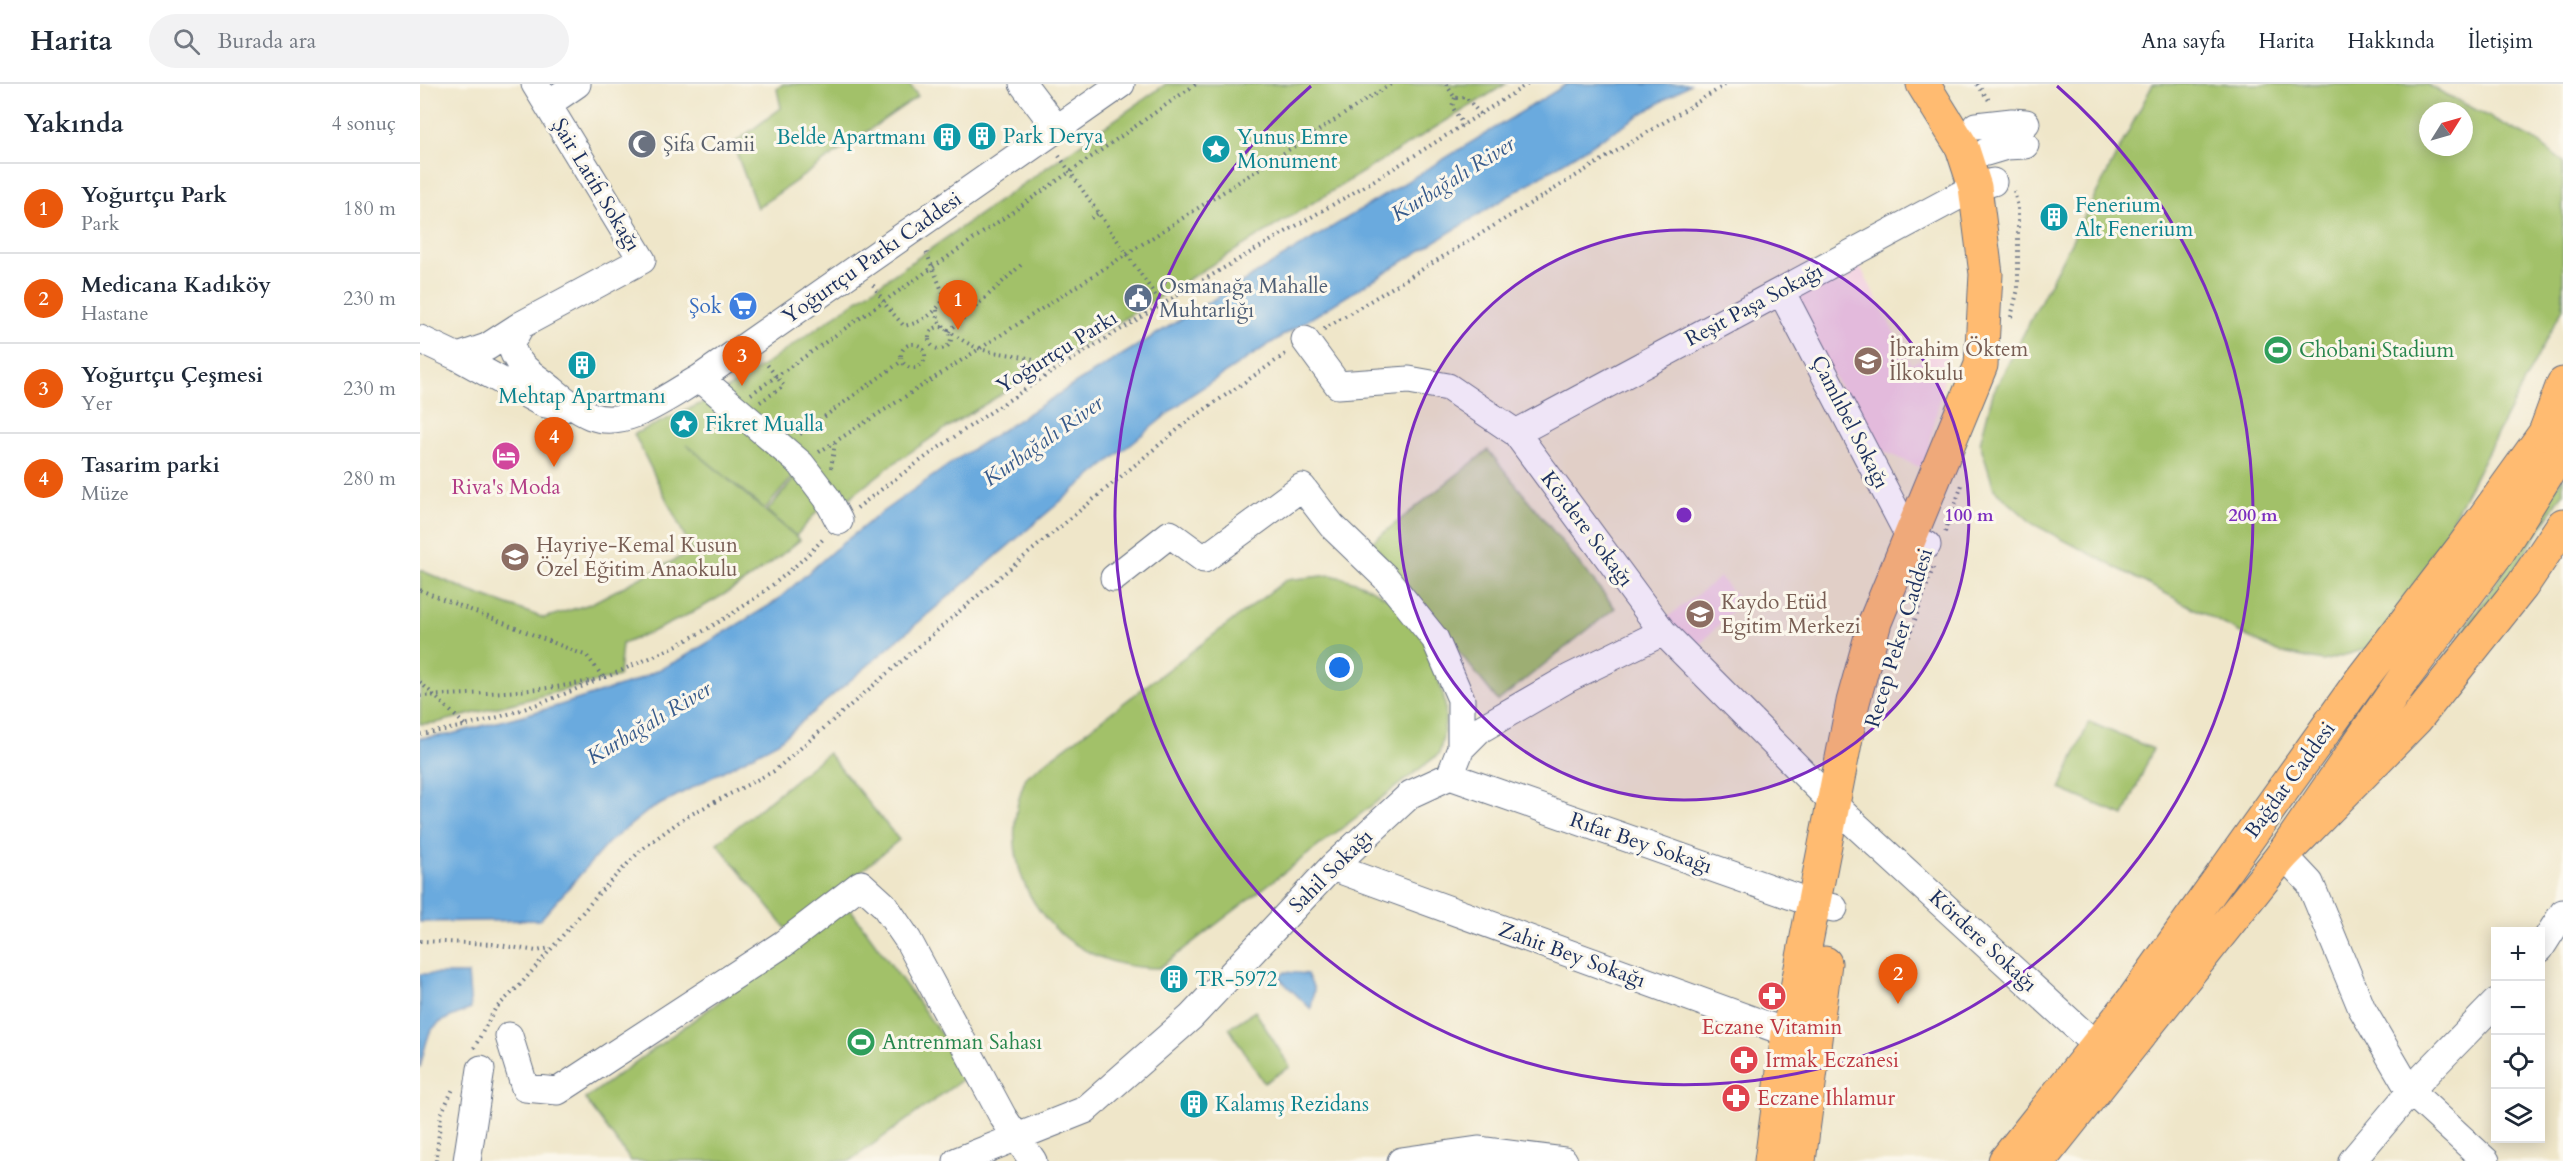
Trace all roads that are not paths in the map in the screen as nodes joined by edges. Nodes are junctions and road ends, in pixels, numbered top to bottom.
1 (577, 84) edge
2 (1023, 84) edge
3 (1121, 84) edge
4 (1923, 84) edge
5 (1946, 84) edge
6 (541, 94) edge
7 (2025, 134) dead end
8 (1058, 142) junction
9 (1982, 162) junction
10 (1781, 291) junction
11 (521, 325) junction
12 (420, 339) edge
13 (1305, 340) road end
14 (458, 357) junction
15 (700, 378) junction
16 (2563, 384) edge
17 (2563, 392) edge
18 (582, 411) junction
19 (1516, 433) junction
20 (2554, 440) edge
21 (839, 521) road end
22 (2563, 525) edge
23 (1919, 541) junction
24 (1114, 578) dead end
25 (1663, 632) junction
26 (1461, 748) junction
27 (1450, 776) junction
28 (1841, 810) junction
29 (2281, 857) junction
30 (1332, 867) junction
31 (1824, 906) junction
32 (2563, 913) edge
33 (2545, 942) edge
34 (2491, 1007) edge
35 (509, 1036) dead end
36 (1801, 1038) junction
37 (2107, 1055) junction
38 (481, 1069) dead end
39 (2410, 1091) junction
40 (1017, 1138) junction
41 (467, 1161) edge
42 (957, 1161) edge
43 (983, 1161) edge
44 (1033, 1161) edge
45 (1401, 1161) edge
46 (1564, 1161) edge
47 (1771, 1161) edge
48 (1799, 1161) edge
49 (2006, 1161) edge
50 (2039, 1161) edge
51 (2352, 1161) edge
52 (2486, 1161) edge

1 - 6 street
2 - 8 street
3 - 8 street, Yoğurtçu Parkı Caddesi
4 - 9 main road, Recep Peker Caddesi
5 - 9 main road, Recep Peker Caddesi
6 - 11 street, Şair Latifi Sokağı
7 - 9 street, Reşit Paşa Sokağı
8 - 15 street, Yoğurtçu Parkı Caddesi
9 - 10 street, Reşit Paşa Sokağı
9 - 23 main road, Recep Peker Caddesi
10 - 19 street, Reşit Paşa Sokağı
10 - 23 street, Çamlıbel Sokağı
11 - 14 street, Şair Latifi Sokağı
11 - 18 street
12 - 14 street
13 - 19 street, Kördere Sokağı
14 - 18 street
15 - 18 street, Yoğurtçu Parkı Caddesi
15 - 21 street
16 - 20 main road
17 - 20 main road, Bağdat Caddesi
19 - 25 street, Kördere Sokağı
20 - 29 main road, Bağdat Caddesi
20 - 37 main road, Bağdat Caddesi
22 - 29 main road
23 - 28 main road, Recep Peker Caddesi
24 - 26 street
25 - 26 street
25 - 28 street, Kördere Sokağı
26 - 27 street
27 - 30 street, Sahil Sokağı
27 - 31 street, Rıfat Bey Sokağı
28 - 31 main road, Recep Peker Caddesi
28 - 37 street, Kördere Sokağı
29 - 37 main road, Bağdat Caddesi
29 - 39 street
30 - 36 street, Zahit Bey Sokağı
30 - 40 street, Sahil Sokağı
31 - 36 main road, Recep Peker Caddesi
32 - 33 street
34 - 39 street
35 - 40 street
36 - 47 main road, Recep Peker Caddesi
36 - 48 main road, Recep Peker Caddesi
37 - 49 main road, Bağdat Caddesi
37 - 50 main road, Bağdat Caddesi
38 - 41 street
39 - 51 street
39 - 52 street
40 - 42 street
40 - 43 street
40 - 44 street
45 - 46 street

